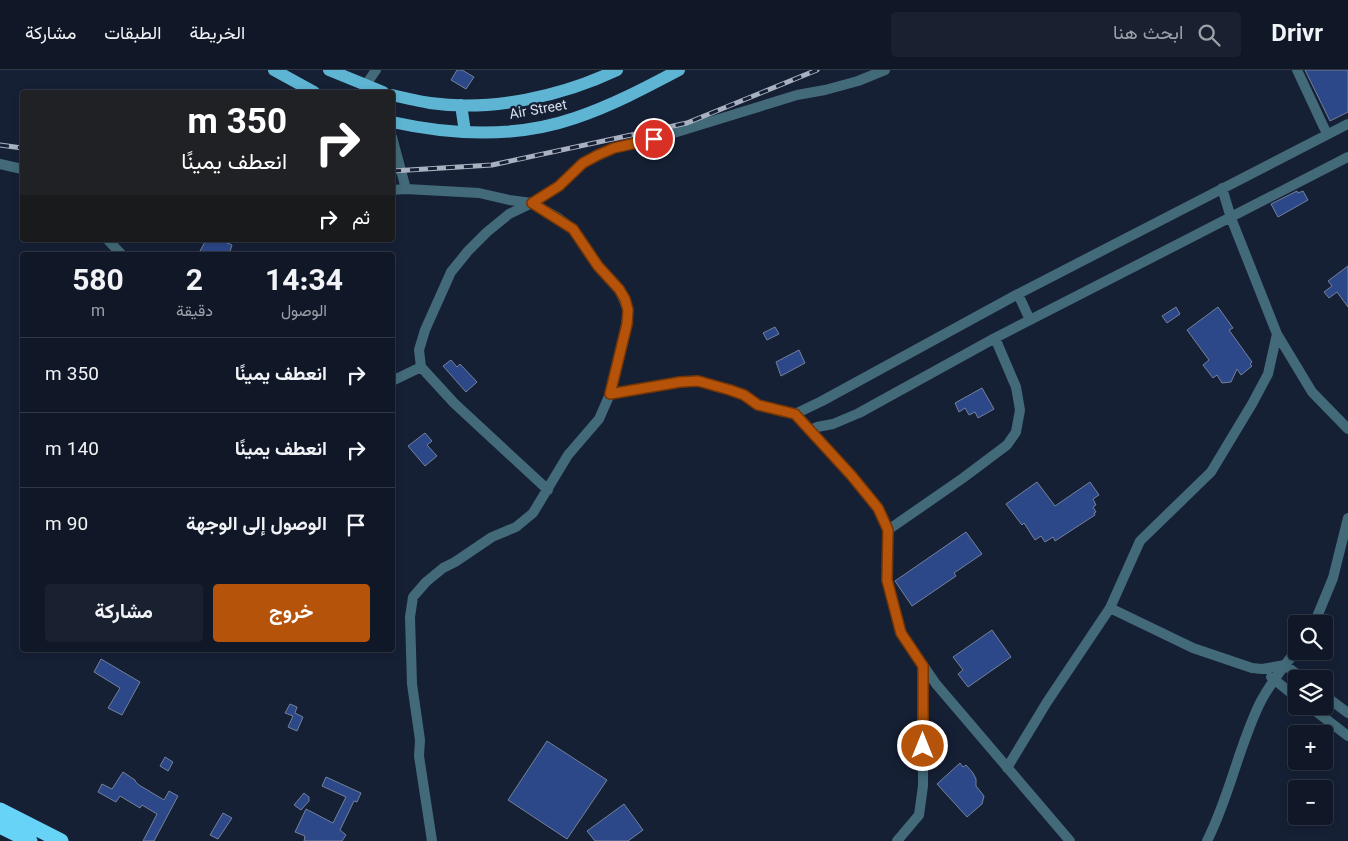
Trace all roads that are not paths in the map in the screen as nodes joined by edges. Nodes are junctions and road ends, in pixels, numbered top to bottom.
1 (274, 70) edge
2 (329, 70) edge
3 (376, 70) edge
4 (618, 70) edge
5 (679, 70) edge
6 (885, 70) edge
7 (1297, 70) edge
8 (365, 86) junction
9 (310, 90) edge
10 (377, 90) edge
11 (395, 96) edge
12 (461, 105) junction
13 (395, 123) edge
14 (1348, 124) edge
15 (465, 132) junction
16 (1327, 134) junction
17 (395, 148) edge
18 (1348, 157) edge
19 (0, 164) edge
20 (20, 169) edge
21 (1222, 188) junction
22 (406, 189) junction
23 (395, 190) edge
24 (532, 203) junction
25 (1231, 218) junction
26 (110, 242) edge
27 (119, 252) edge
28 (1018, 294) junction
29 (1030, 320) junction
30 (1277, 334) junction
31 (995, 338) junction
32 (421, 367) junction
33 (395, 380) edge
34 (610, 394) junction
35 (795, 414) junction
36 (1348, 429) edge
37 (810, 430) junction
38 (548, 490) junction
39 (1348, 518) edge
40 (888, 530) junction
41 (1110, 608) junction
42 (1318, 615) edge
43 (1289, 660) edge
44 (1285, 665) junction
45 (923, 666) junction
46 (1262, 669) junction
47 (1291, 670) edge
48 (1275, 681) junction
49 (1288, 691) edge
50 (1333, 702) edge
51 (1348, 713) edge
52 (1321, 715) edge
53 (1348, 736) edge
54 (1007, 768) junction
55 (0, 810) edge
56 (0, 826) edge
57 (30, 841) edge
58 (61, 841) edge
59 (432, 841) edge
60 (897, 841) edge
61 (1070, 841) edge
62 (1207, 841) edge

1 - 9 main road
2 - 8 main road
3 - 8 street
4 - 12 main road, Air Street
5 - 15 main road, Air Street
6 - 24 street
7 - 16 street
8 - 10 main road
11 - 12 main road, Air Street
12 - 15 main road
13 - 15 main road, Air Street
14 - 16 street
16 - 21 street
17 - 22 street
18 - 25 street
19 - 20 street
21 - 25 street
21 - 28 street
22 - 23 street
22 - 24 street
24 - 32 street
24 - 34 street
25 - 29 street
25 - 30 street
26 - 27 street
28 - 29 street
28 - 35 street
29 - 31 street
30 - 36 street
30 - 41 street
31 - 37 street
31 - 40 street
32 - 33 street
32 - 38 street
34 - 35 street
34 - 38 street
35 - 37 street
37 - 40 street
38 - 59 street
39 - 42 street
40 - 45 street
41 - 46 street
41 - 54 street
43 - 44 street
44 - 46 street
44 - 47 street
44 - 48 street
45 - 54 street
45 - 60 street
46 - 48 street
48 - 49 street
48 - 62 street
50 - 51 street
52 - 53 street
54 - 61 street
55 - 58 highway
56 - 57 highway

